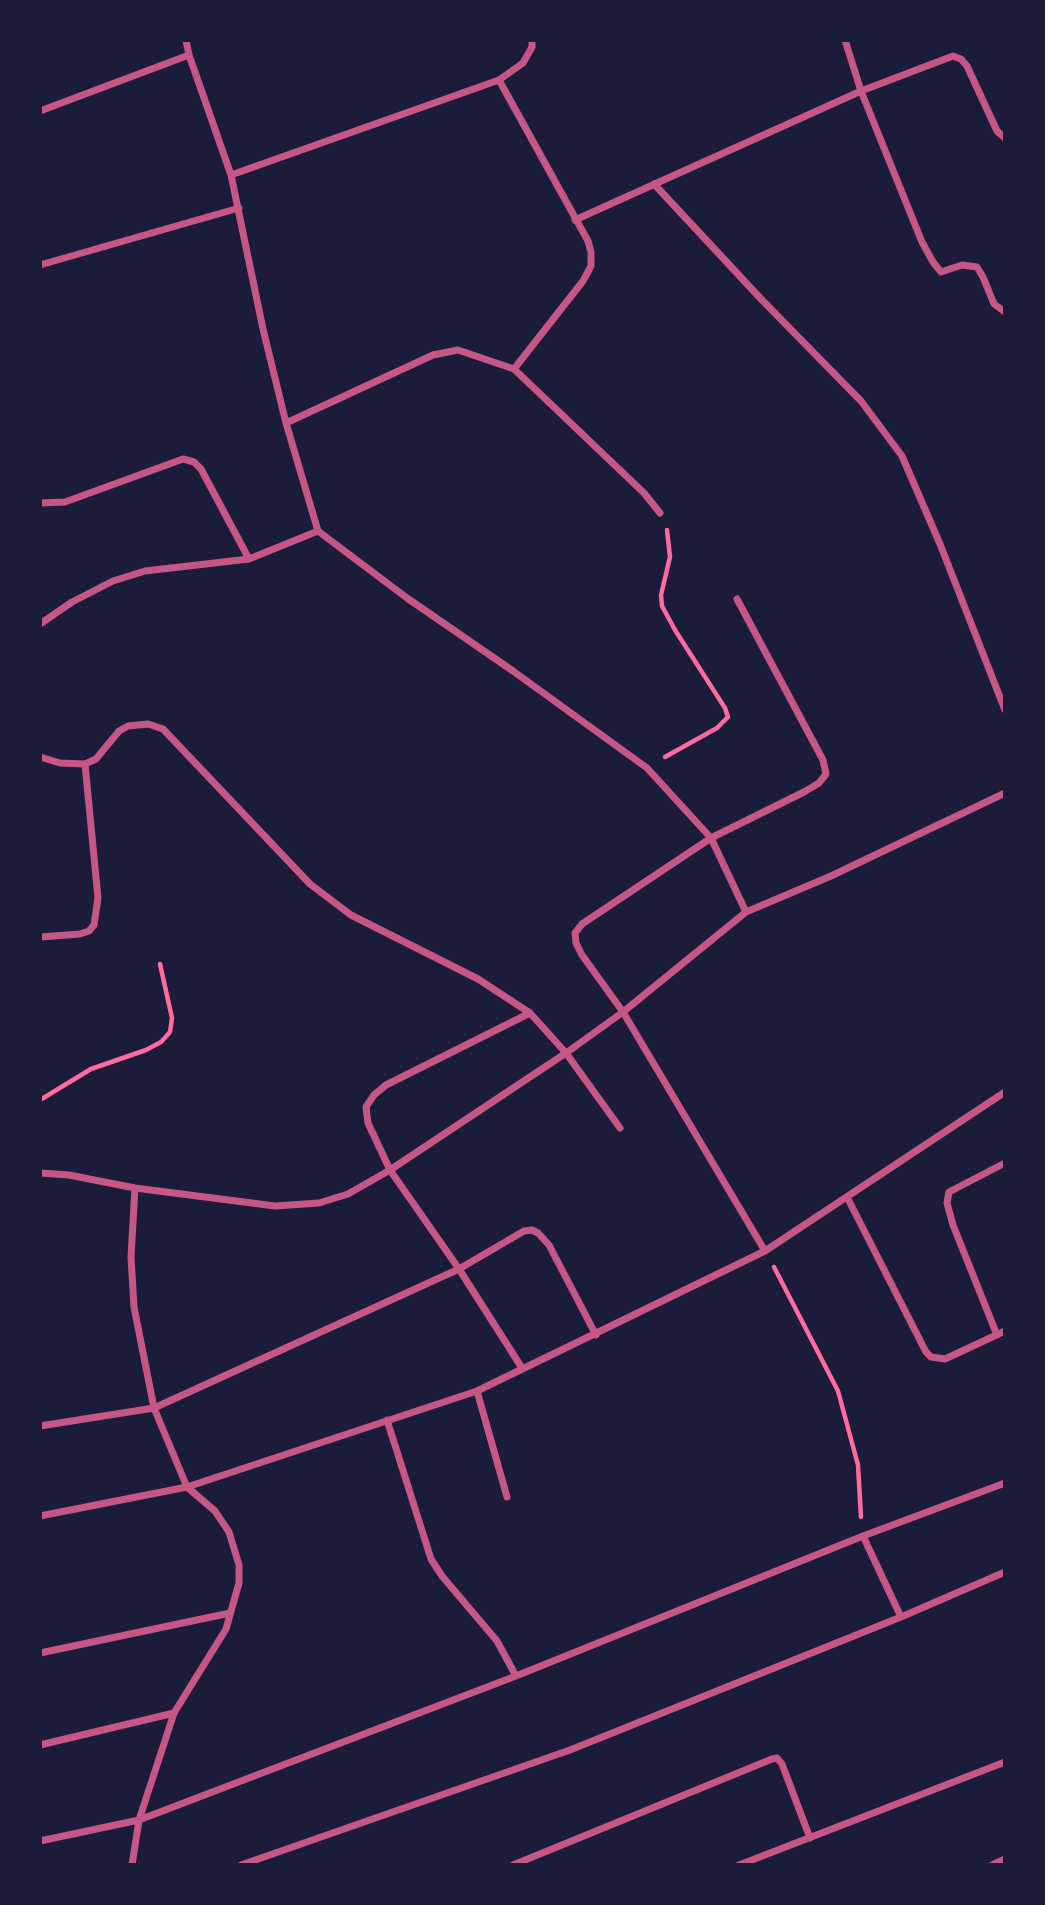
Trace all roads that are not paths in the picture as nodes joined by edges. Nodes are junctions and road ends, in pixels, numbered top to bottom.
1 (186, 40) edge
2 (532, 40) edge
3 (845, 40) edge
4 (189, 55) junction
5 (499, 80) junction
6 (861, 91) junction
7 (40, 111) edge
8 (1005, 138) edge
9 (231, 175) junction
10 (654, 184) junction
11 (239, 208) junction
12 (575, 220) junction
13 (40, 265) edge
14 (1005, 312) edge
15 (514, 369) junction
16 (286, 424) junction
17 (40, 503) edge
18 (660, 513) road end
19 (318, 531) junction
20 (249, 559) junction
21 (737, 599) dead end
22 (40, 624) edge
23 (1005, 710) edge
24 (40, 757) edge
25 (85, 764) junction
26 (1005, 793) edge
27 (711, 838) junction
28 (746, 912) junction
29 (40, 937) edge
30 (623, 1012) junction
31 (530, 1013) junction
32 (566, 1054) junction
33 (1005, 1092) edge
34 (620, 1128) dead end
35 (1005, 1163) edge
36 (390, 1170) junction
37 (40, 1173) edge
38 (135, 1188) junction
39 (848, 1197) junction
40 (765, 1251) junction
41 (459, 1269) junction
42 (1001, 1333) edge
43 (596, 1335) junction
44 (522, 1368) junction
45 (477, 1391) junction
46 (154, 1408) junction
47 (387, 1420) junction
48 (40, 1426) edge
49 (1005, 1483) edge
50 (187, 1487) junction
51 (507, 1497) dead end
52 (40, 1516) edge
53 (863, 1536) junction
54 (1005, 1572) edge
55 (230, 1613) junction
56 (901, 1617) junction
57 (40, 1653) edge
58 (516, 1676) junction
59 (174, 1713) junction
60 (40, 1745) edge
61 (1005, 1762) edge
62 (139, 1821) junction
63 (810, 1838) junction
64 (40, 1841) edge
65 (1005, 1860) edge
66 (132, 1865) edge
67 (241, 1865) edge
68 (513, 1865) edge
69 (739, 1865) edge
70 (992, 1865) edge

1 - 4 street
2 - 5 street
3 - 6 street
4 - 7 street
4 - 9 street
5 - 9 street
5 - 12 street
6 - 8 street
6 - 10 street
6 - 14 street
9 - 11 street
10 - 12 street
10 - 23 street
11 - 13 street
11 - 16 street
12 - 15 street
15 - 16 street
15 - 18 street
16 - 19 street
17 - 20 street
19 - 20 street
19 - 27 street
20 - 22 street
21 - 27 street
24 - 25 street
25 - 29 street
25 - 31 street
26 - 28 street
27 - 28 street
27 - 30 street
28 - 30 street
30 - 32 street
30 - 40 street
31 - 32 street
31 - 36 street
32 - 34 street
32 - 36 street
33 - 39 street
35 - 42 street
36 - 38 street
36 - 41 street
37 - 38 street
38 - 46 street
39 - 40 street
39 - 42 street
40 - 43 street
41 - 43 street
41 - 44 street
41 - 46 street
43 - 44 street
44 - 45 street
45 - 47 street
45 - 51 street
46 - 48 street
46 - 50 street
47 - 50 street
47 - 58 street
49 - 53 street
50 - 52 street
50 - 55 street
53 - 56 street
53 - 58 street
54 - 56 street
55 - 57 street
55 - 59 street
56 - 67 street
58 - 62 street
59 - 60 street
59 - 62 street
61 - 63 street
62 - 64 street
62 - 66 street
63 - 68 street
63 - 69 street
65 - 70 street

